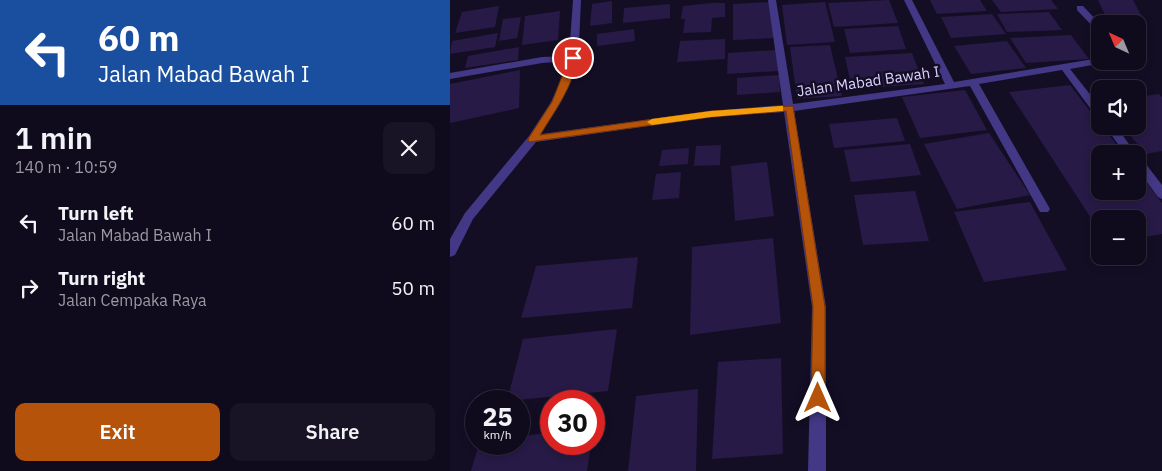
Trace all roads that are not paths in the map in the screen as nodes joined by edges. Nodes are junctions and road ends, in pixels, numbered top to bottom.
1 (577, 0) edge
2 (772, 0) edge
3 (908, 0) edge
4 (1076, 3) edge
5 (1091, 19) edge
6 (573, 58) junction
7 (1091, 63) edge
8 (1065, 68) junction
9 (450, 76) edge
10 (973, 82) junction
11 (951, 86) junction
12 (1091, 102) edge
13 (790, 108) junction
14 (533, 139) junction
15 (1146, 173) edge
16 (1162, 194) edge
17 (1044, 209) dead end
18 (450, 251) edge
19 (817, 471) edge

1 - 6 street
2 - 13 street, Jalan Mabad Bawah I
3 - 11 street, Jalan Mabad Bawah I
4 - 5 street
6 - 9 street
6 - 14 street
7 - 8 street, Jalan Mabad Bawah I
8 - 10 street, Jalan Mabad Bawah I
8 - 12 street
10 - 11 street, Jalan Mabad Bawah I
10 - 17 street
11 - 13 street, Jalan Mabad Bawah I
13 - 14 street, Jalan Mabad Bawah I
13 - 19 street, Jalan Mabad Bawah I
14 - 18 street
15 - 16 street

